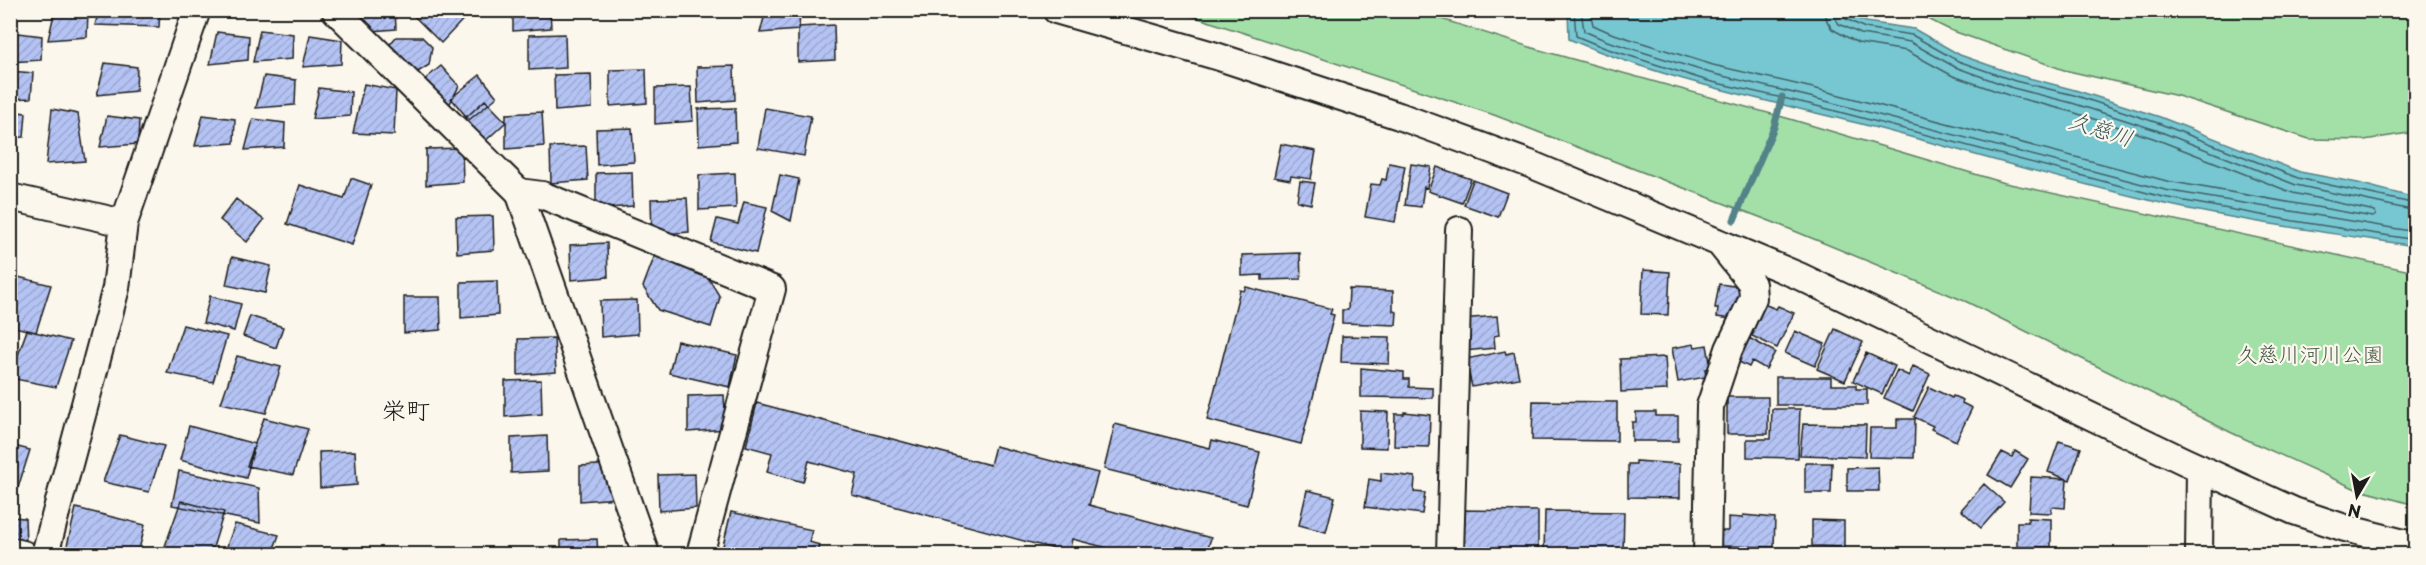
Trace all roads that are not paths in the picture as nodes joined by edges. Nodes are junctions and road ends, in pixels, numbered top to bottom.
1 (197, 10) edge
2 (335, 10) edge
3 (1056, 10) edge
4 (519, 192) junction
5 (10, 197) edge
6 (124, 223) junction
7 (1459, 231) dead end
8 (1718, 242) junction
9 (2200, 468) junction
10 (2415, 546) edge
11 (10, 551) edge
12 (23, 555) edge
13 (45, 555) edge
14 (646, 555) edge
15 (700, 555) edge
16 (1450, 555) edge
17 (1707, 555) edge
18 (2199, 555) edge

1 - 6 street
2 - 4 street
3 - 8 street
4 - 14 street
4 - 15 street
5 - 6 street
6 - 13 street
7 - 16 street
8 - 9 street
8 - 17 street
9 - 10 street
9 - 18 street
11 - 12 street

